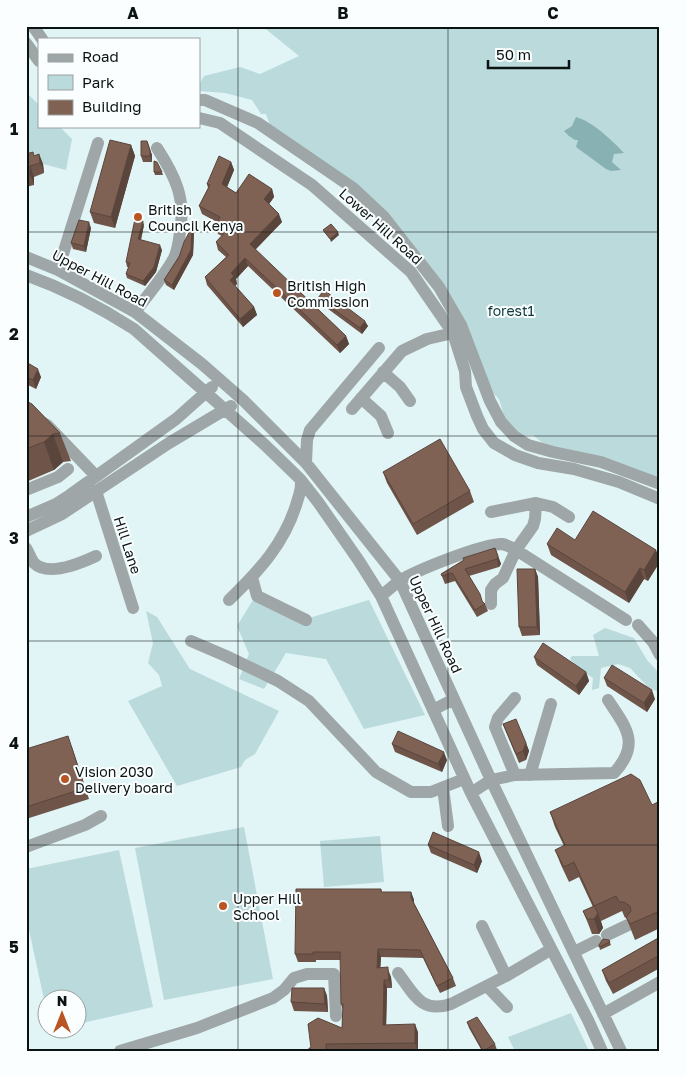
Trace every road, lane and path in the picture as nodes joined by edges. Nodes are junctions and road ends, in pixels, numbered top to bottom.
1 (33, 26) edge
2 (41, 38) edge
3 (26, 43) edge
4 (38, 60) edge
5 (200, 100) edge
6 (200, 118) edge
7 (98, 143) dead end
8 (157, 148) dead end
9 (26, 257) edge
10 (58, 270) junction
11 (26, 276) edge
12 (136, 312) junction
13 (453, 333) junction
14 (379, 348) dead end
15 (383, 372) junction
16 (219, 379) junction
17 (207, 393) junction
18 (361, 398) junction
19 (243, 400) junction
20 (410, 402) dead end
21 (225, 409) junction
22 (352, 409) dead end
23 (26, 414) edge
24 (388, 433) dead end
25 (306, 463) junction
26 (96, 476) junction
27 (300, 479) junction
28 (660, 484) edge
29 (26, 490) edge
30 (96, 491) junction
31 (70, 495) junction
32 (660, 499) edge
33 (536, 503) junction
34 (492, 512) dead end
35 (26, 517) edge
36 (569, 518) dead end
37 (26, 531) edge
38 (26, 548) edge
39 (516, 550) junction
40 (96, 556) dead end
41 (252, 577) junction
42 (400, 581) junction
43 (381, 596) junction
44 (229, 600) dead end
45 (491, 604) dead end
46 (133, 608) dead end
47 (306, 620) dead end
48 (626, 620) dead end
49 (638, 625) dead end
50 (191, 641) dead end
51 (660, 655) edge
52 (454, 698) junction
53 (515, 698) dead end
54 (608, 700) dead end
55 (551, 704) dead end
56 (433, 710) junction
57 (515, 775) junction
58 (530, 775) junction
59 (464, 778) junction
60 (492, 780) junction
61 (444, 788) junction
62 (470, 792) junction
63 (101, 816) dead end
64 (448, 826) dead end
65 (26, 847) edge
66 (628, 925) edge
67 (482, 926) dead end
68 (550, 950) junction
69 (574, 952) junction
70 (398, 973) dead end
71 (506, 976) junction
72 (660, 982) edge
73 (487, 986) junction
74 (507, 1008) dead end
75 (603, 1014) junction
76 (336, 1016) dead end
77 (120, 1051) edge
78 (602, 1051) edge
79 (621, 1051) edge

1 - 2 street
3 - 4 street
5 - 28 street, Lower Hill Road
6 - 13 street, Lower Hill Road
7 - 10 street
8 - 12 street
9 - 10 street, Upper Hill Road
10 - 12 street, Upper Hill Road
11 - 17 street, Upper Hill Road
12 - 16 street, Upper Hill Road
13 - 15 street
13 - 32 street, Lower Hill Road
14 - 25 street
15 - 18 street
15 - 20 street
16 - 17 street
16 - 19 street, Upper Hill Road
17 - 21 street, Upper Hill Road
17 - 26 street
18 - 22 street
18 - 24 street
19 - 21 street
19 - 25 street, Upper Hill Road
21 - 27 street, Upper Hill Road
21 - 30 street
23 - 26 street
25 - 42 street, Upper Hill Road
26 - 31 street
27 - 41 street
27 - 43 street, Upper Hill Road
29 - 31 street
30 - 37 street
30 - 46 street, Hill Lane
31 - 35 street
33 - 34 street
33 - 36 street
33 - 39 street
38 - 40 street
39 - 42 street
39 - 45 street
39 - 48 street
41 - 44 street
41 - 47 street
42 - 43 street
42 - 52 street, Upper Hill Road
43 - 56 street, Upper Hill Road
49 - 51 street
50 - 61 street
52 - 56 street
52 - 60 street, Upper Hill Road
53 - 57 street
54 - 58 street
55 - 58 street
56 - 59 street, Upper Hill Road
57 - 58 street
57 - 60 street
59 - 61 street
59 - 62 street, Upper Hill Road
60 - 62 street
60 - 69 street, Upper Hill Road
61 - 64 street
62 - 68 street, Upper Hill Road
63 - 65 street
66 - 69 street
67 - 71 street
68 - 71 street
68 - 78 street, Upper Hill Road
69 - 75 street, Upper Hill Road
70 - 73 street
71 - 73 street
72 - 75 street
73 - 74 street
75 - 79 street, Upper Hill Road
76 - 77 street

